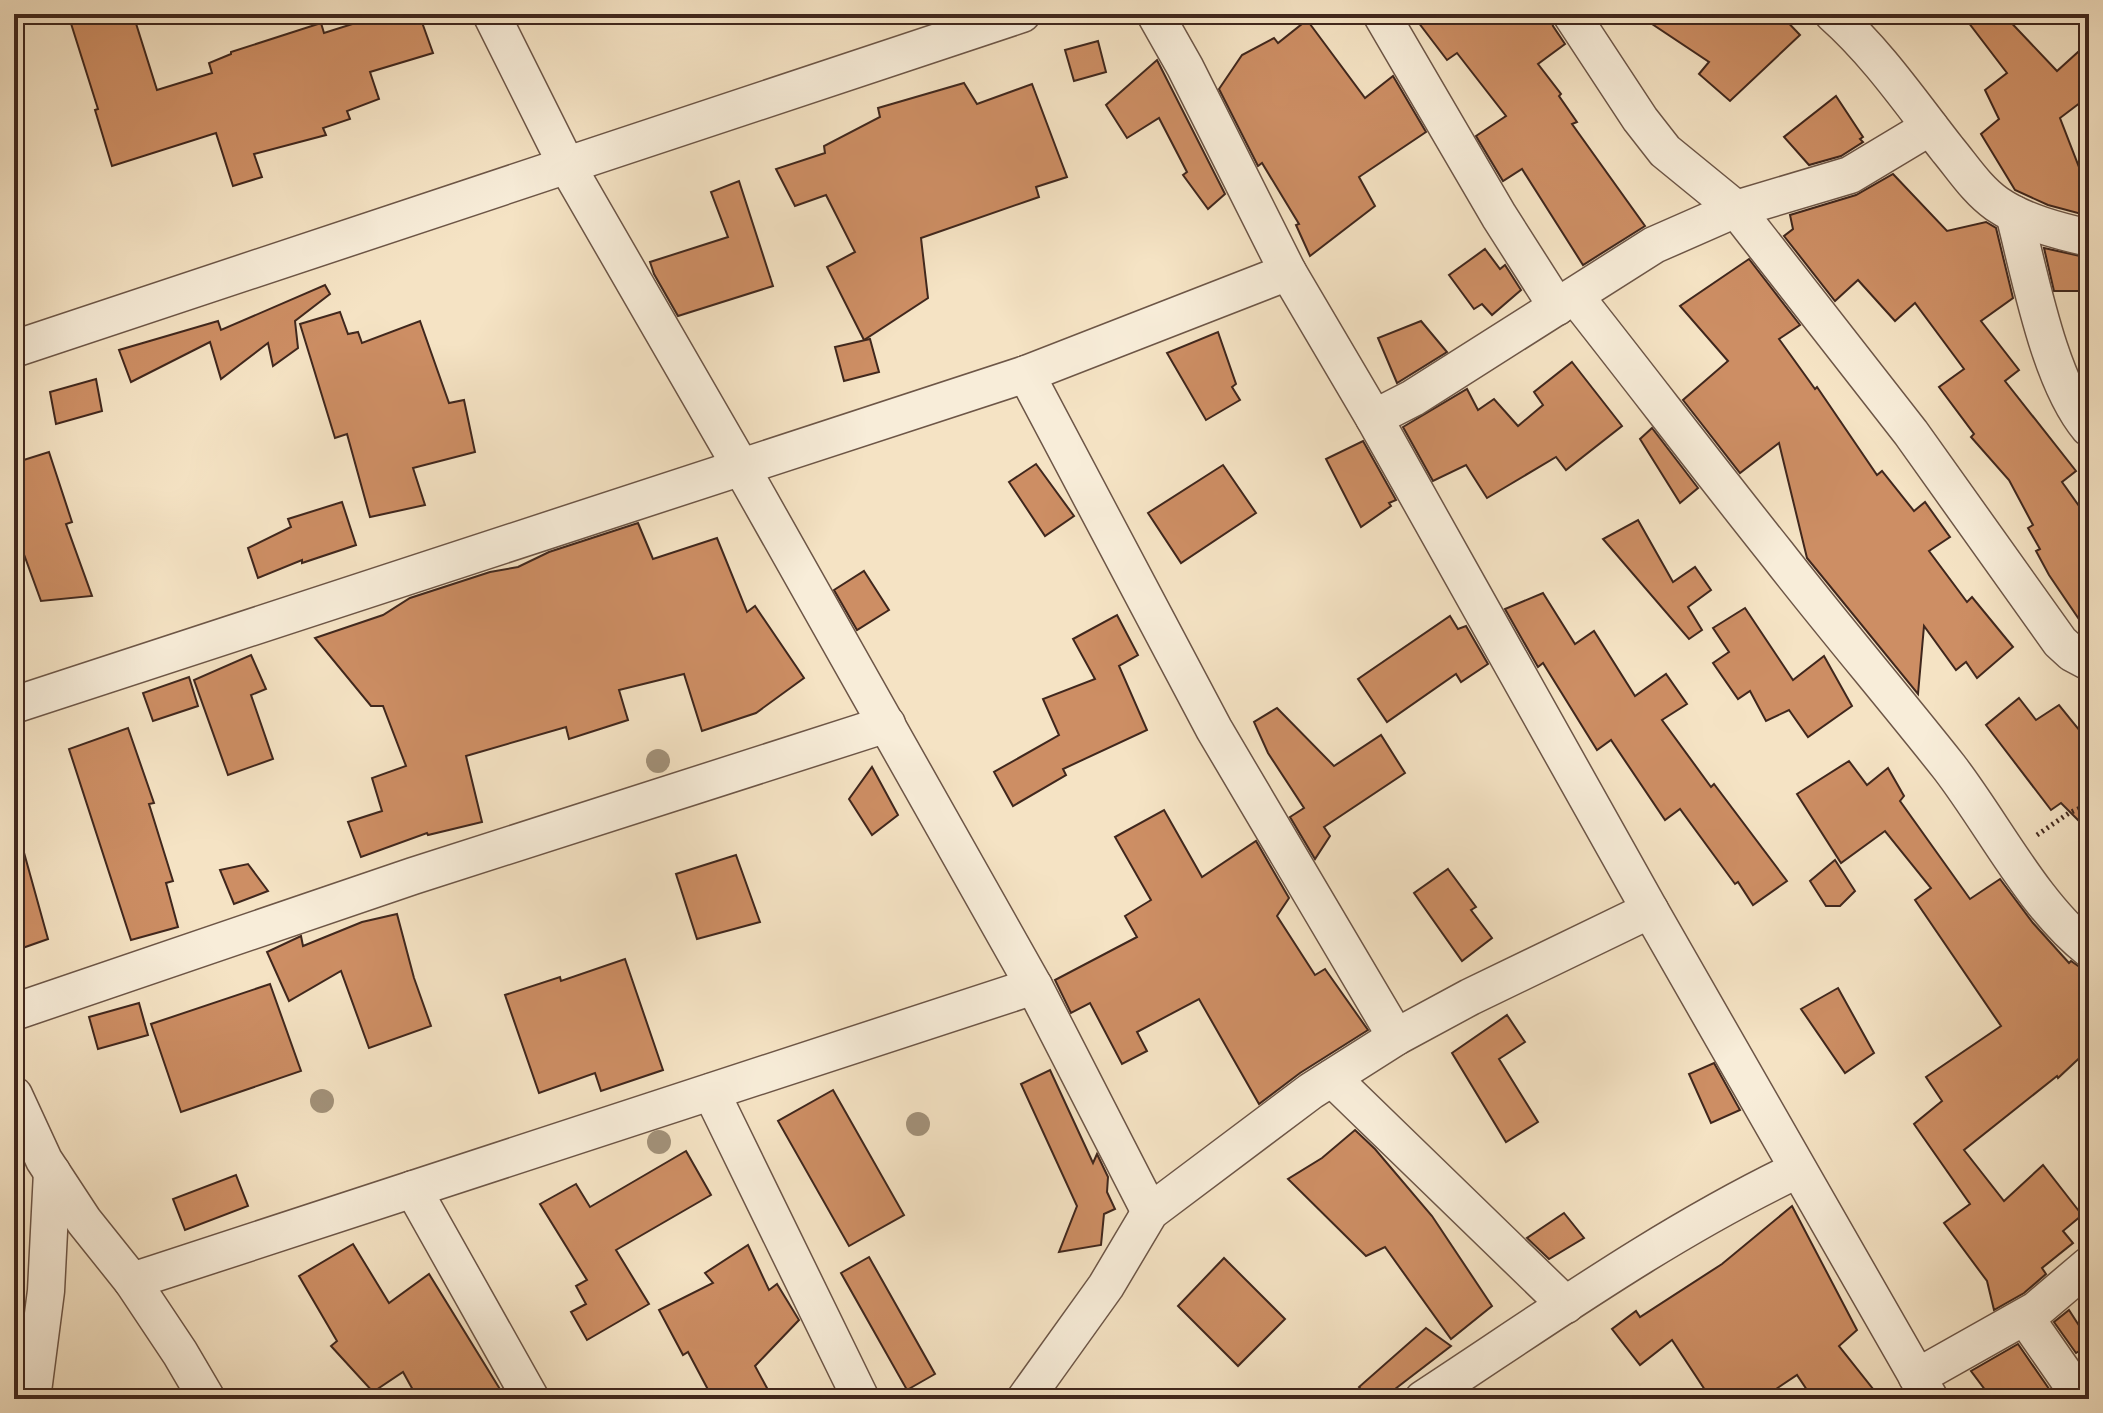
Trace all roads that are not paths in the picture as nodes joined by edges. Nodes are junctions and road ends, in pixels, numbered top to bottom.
1 (491, 14) edge
2 (1022, 14) edge
3 (1155, 14) edge
4 (1381, 14) edge
5 (1571, 14) edge
6 (1853, 20) edge
7 (1930, 127) junction
8 (566, 164) junction
9 (1736, 209) junction
10 (2014, 214) junction
11 (2089, 238) edge
12 (1288, 272) junction
13 (1566, 302) junction
14 (14, 349) edge
15 (1026, 374) junction
16 (1374, 418) junction
17 (2089, 428) edge
18 (741, 467) junction
19 (2089, 662) edge
20 (14, 705) edge
21 (887, 724) junction
22 (1650, 910) junction
23 (2089, 949) edge
24 (1034, 986) junction
25 (14, 1012) edge
26 (1396, 1037) junction
27 (1332, 1078) junction
28 (711, 1092) junction
29 (14, 1095) edge
30 (1797, 1170) junction
31 (52, 1172) junction
32 (413, 1189) junction
33 (1150, 1212) junction
34 (2089, 1265) edge
35 (132, 1281) junction
36 (1566, 1305) junction
37 (2025, 1317) junction
38 (1924, 1388) edge
39 (32, 1399) edge
40 (207, 1399) edge
41 (531, 1399) edge
42 (861, 1399) edge
43 (1025, 1399) edge
44 (1423, 1399) edge
45 (2082, 1399) edge

1 - 8 street
2 - 8 street
3 - 12 street
4 - 13 street
5 - 9 street
6 - 7 street
7 - 9 street
7 - 10 street
8 - 14 street
8 - 18 street
9 - 13 street
9 - 19 street
10 - 11 street
10 - 17 street
12 - 15 street
12 - 16 street
13 - 16 street
13 - 23 street
15 - 18 street
15 - 26 street
16 - 22 street
18 - 20 street
18 - 21 street
21 - 24 street
21 - 25 street
22 - 26 street
22 - 30 street
24 - 28 street
24 - 33 street
26 - 27 street
27 - 33 street
27 - 36 street
28 - 32 street
28 - 42 street
29 - 31 street
30 - 36 street
30 - 38 street
31 - 35 street
31 - 39 street
32 - 35 street
32 - 41 street
33 - 43 street
34 - 37 street
35 - 40 street
36 - 44 street
37 - 38 street
37 - 45 street

